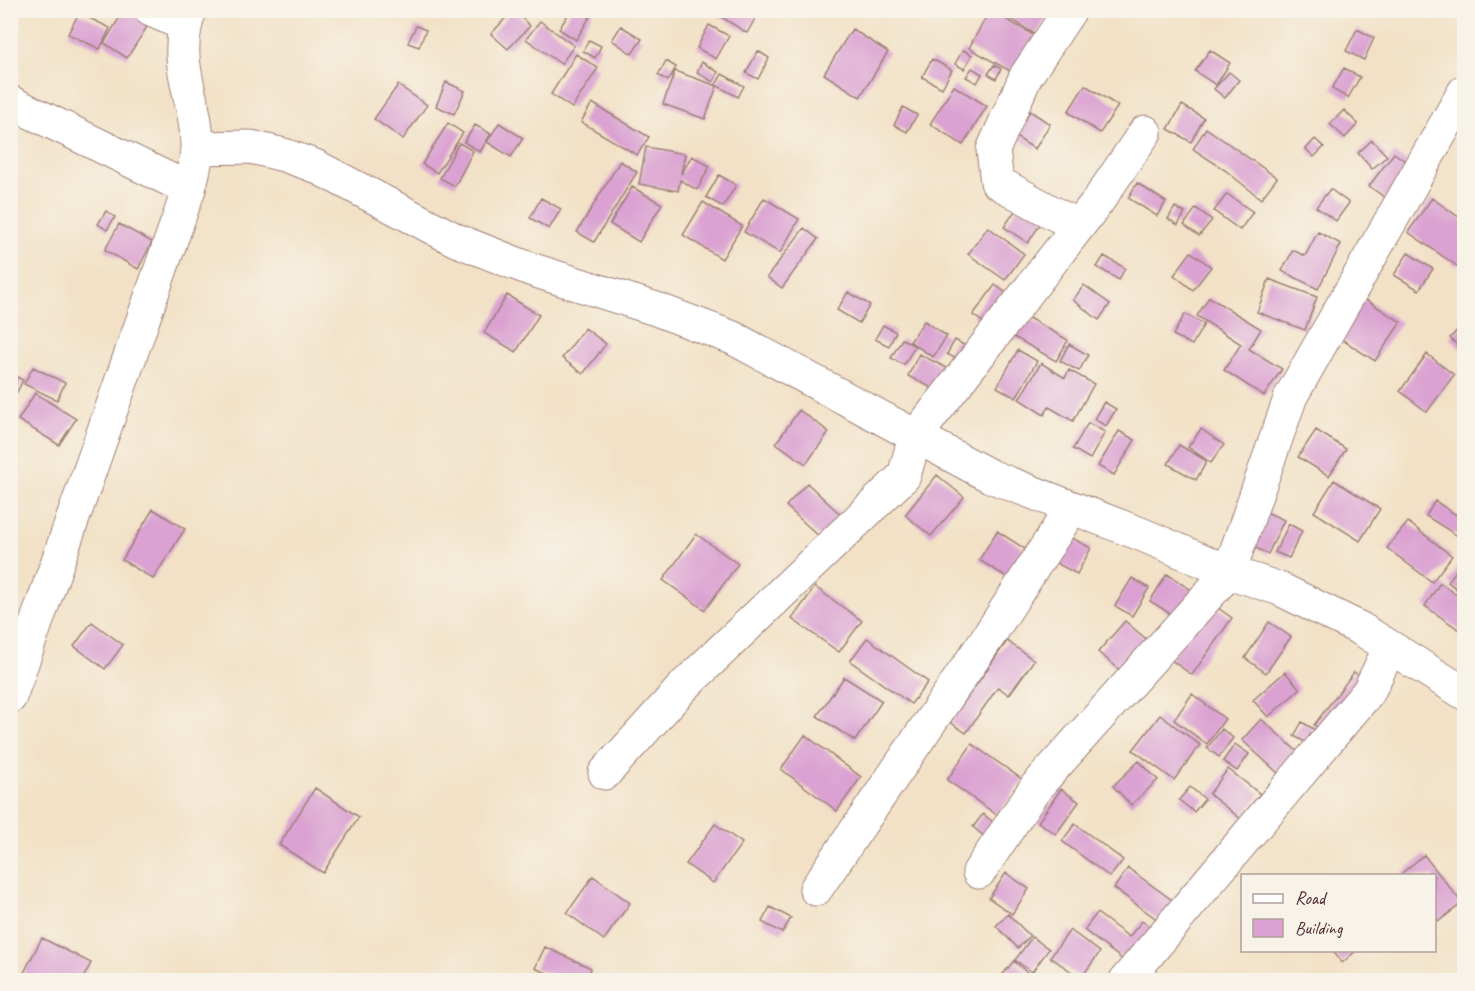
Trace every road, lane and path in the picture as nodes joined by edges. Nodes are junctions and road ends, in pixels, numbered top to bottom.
1 (151, 10) edge
2 (1070, 10) edge
3 (187, 18) edge
4 (1464, 92) edge
5 (10, 102) edge
6 (1144, 132) dead end
7 (197, 148) junction
8 (189, 189) junction
9 (1077, 226) junction
10 (915, 437) junction
11 (1071, 509) junction
12 (1228, 572) junction
13 (1390, 647) junction
14 (1464, 693) edge
15 (10, 697) edge
16 (605, 773) dead end
17 (979, 872) dead end
18 (816, 889) dead end
19 (1126, 981) edge

1 - 3 street
2 - 9 street
3 - 7 street
4 - 12 street
5 - 8 street
6 - 9 street
7 - 8 street
7 - 10 street
8 - 15 street
9 - 10 street
10 - 11 street
10 - 16 street
11 - 12 street
11 - 18 street
12 - 13 street
12 - 17 street
13 - 14 street
13 - 19 street

